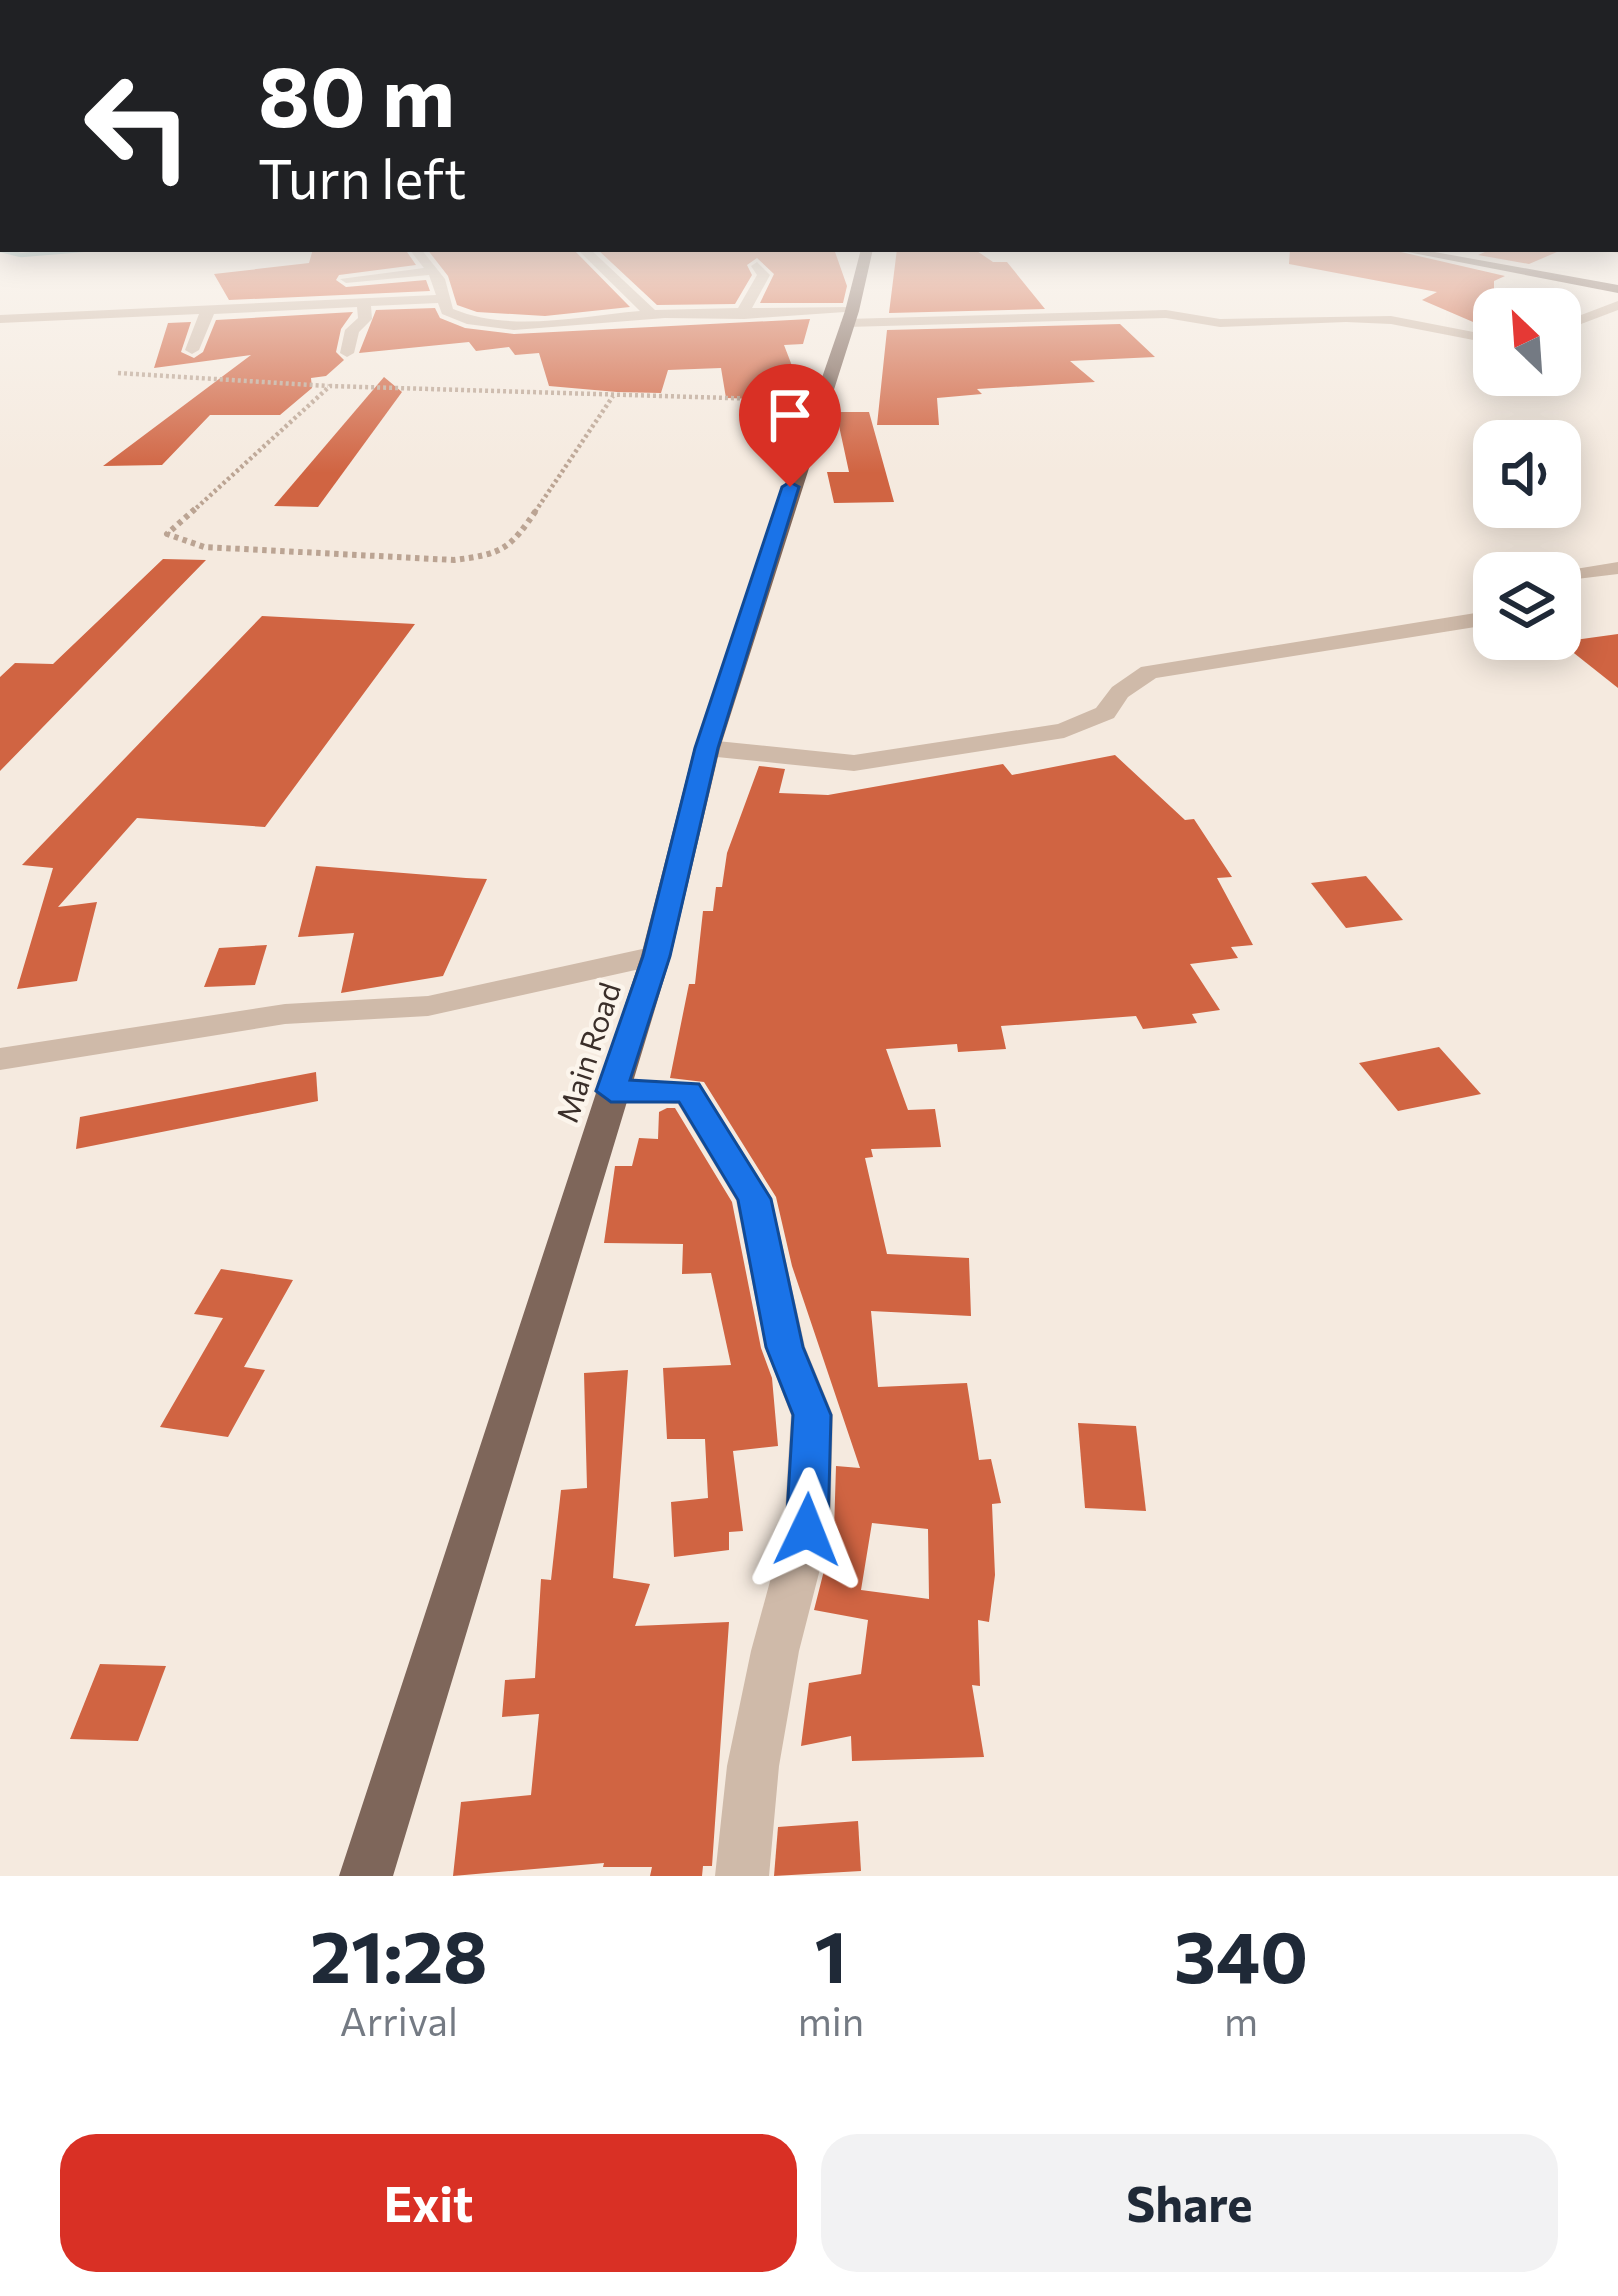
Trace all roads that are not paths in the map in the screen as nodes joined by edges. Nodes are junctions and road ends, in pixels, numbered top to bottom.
1 (638, 298) edge
2 (748, 298) edge
3 (855, 298) edge
4 (446, 299) joint
5 (364, 304) junction
6 (1618, 305) edge
7 (208, 310) junction
8 (652, 315) junction
9 (744, 315) junction
10 (850, 317) junction
11 (0, 319) edge
12 (1581, 320) edge
13 (1473, 336) edge
14 (192, 350) dead end
15 (347, 353) dead end
16 (1618, 568) edge
17 (1581, 572) edge
18 (1473, 620) edge
19 (707, 748) junction
20 (656, 956) junction
21 (0, 1059) edge
22 (611, 1091) junction
23 (366, 1876) edge
24 (742, 1876) edge

1 - 8 street
2 - 9 street
3 - 10 main road, Main Road
4 - 5 street
4 - 8 street
5 - 7 street
5 - 15 street
6 - 12 street
7 - 11 street
7 - 14 street
8 - 9 street
9 - 10 street
10 - 13 street
10 - 19 main road, Main Road
16 - 17 street
18 - 19 street
19 - 20 main road, Main Road
20 - 21 street
20 - 22 main road, Main Road
22 - 23 main road, Main Road
22 - 24 street

